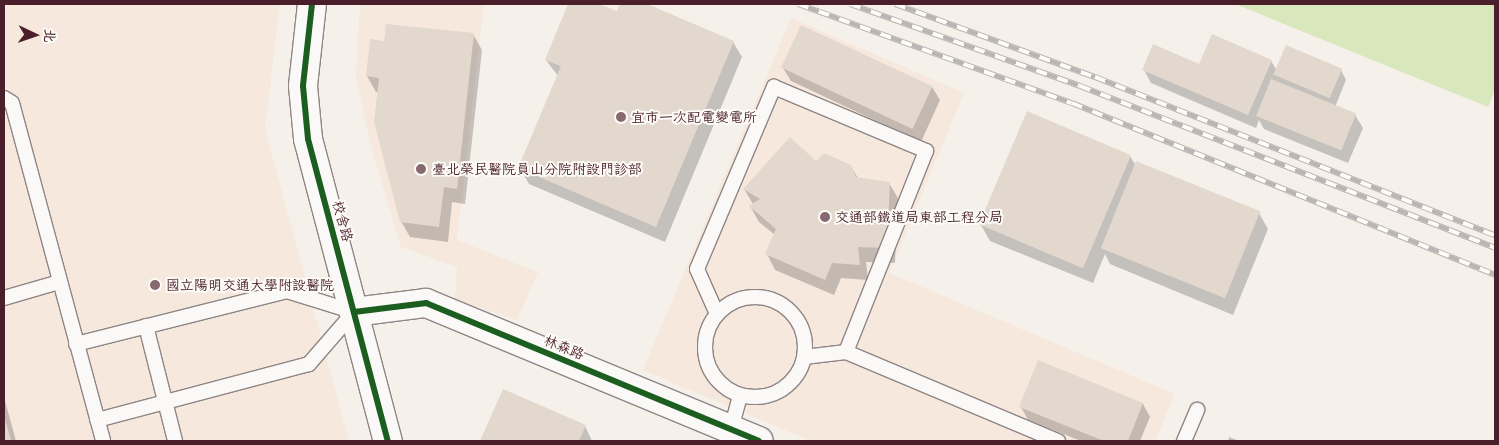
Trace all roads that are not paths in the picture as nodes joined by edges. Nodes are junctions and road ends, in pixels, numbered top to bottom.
1 (312, 4) edge
2 (4, 98) edge
3 (59, 282) junction
4 (4, 298) edge
5 (354, 312) junction
6 (717, 314) junction
7 (146, 326) junction
8 (76, 344) junction
9 (846, 352) junction
10 (804, 357) junction
11 (740, 395) junction
12 (165, 402) junction
13 (1197, 410) dead end
14 (97, 420) junction
15 (744, 438) edge
16 (103, 441) edge
17 (175, 441) edge
18 (388, 441) edge
19 (1058, 441) edge
20 (1184, 441) edge

1 - 5 street, 校舍路
2 - 3 lane
3 - 4 lane
3 - 8 lane
5 - 7 lane
5 - 12 lane
5 - 15 street, 林森路
5 - 18 street, 校舍路
6 - 9 lane
6 - 10 lane
6 - 11 lane
7 - 8 lane
7 - 12 lane
8 - 14 lane
9 - 10 lane
9 - 19 lane
10 - 11 lane
11 - 15 lane
12 - 14 lane
12 - 17 lane
13 - 20 lane
14 - 16 lane

